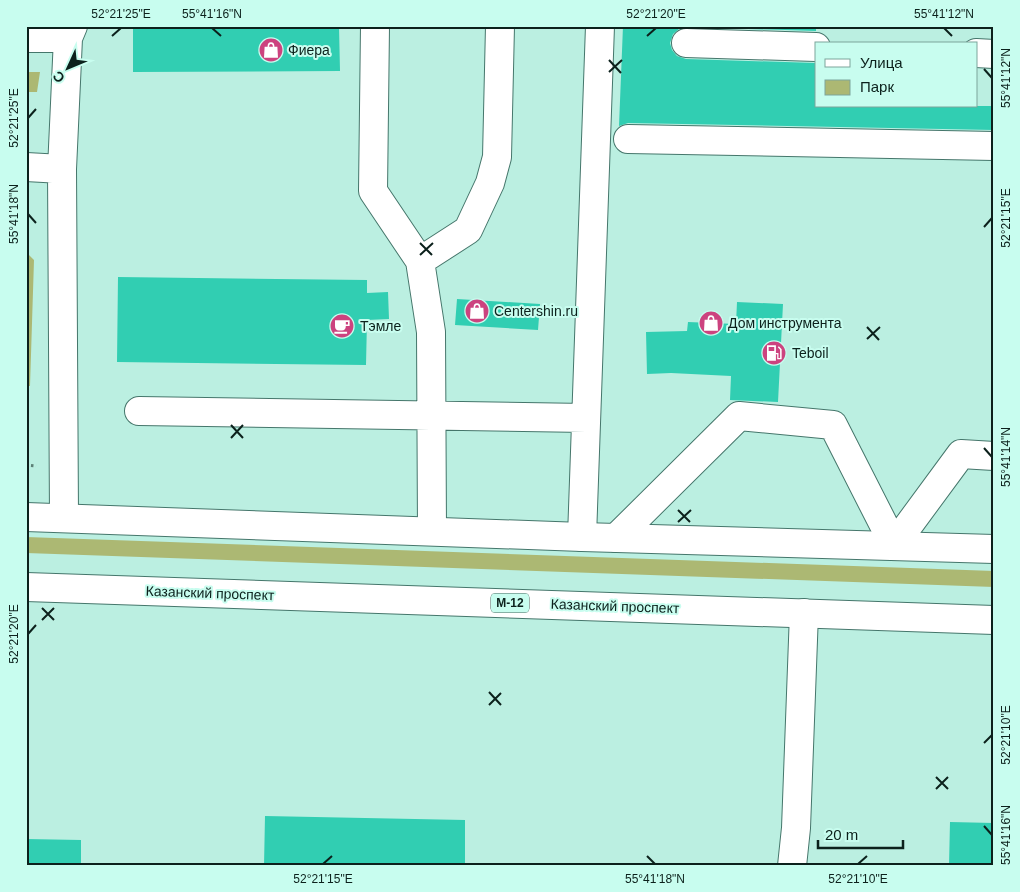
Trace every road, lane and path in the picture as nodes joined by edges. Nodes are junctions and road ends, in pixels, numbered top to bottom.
1 (374, 26) edge
2 (500, 26) edge
3 (600, 26) edge
4 (70, 32) edge
5 (26, 38) edge
6 (686, 43) dead end
7 (815, 48) edge
8 (978, 53) edge
9 (994, 54) edge
10 (628, 139) dead end
11 (994, 146) edge
12 (26, 167) edge
13 (62, 170) junction
14 (420, 260) junction
15 (140, 411) dead end
16 (431, 416) junction
17 (586, 418) junction
18 (994, 456) edge
19 (26, 517) edge
20 (64, 518) junction
21 (432, 531) junction
22 (582, 537) junction
23 (616, 538) junction
24 (894, 545) junction
25 (994, 549) edge
26 (26, 587) edge
27 (804, 613) junction
28 (994, 620) edge
29 (792, 866) edge

1 - 14 main road
2 - 14 main road
3 - 17 main road
4 - 5 main road
4 - 13 main road
6 - 7 main road
8 - 9 main road
10 - 11 main road
12 - 13 main road
13 - 20 main road
14 - 16 main road
15 - 16 main road
16 - 17 main road
16 - 21 main road
17 - 22 main road
18 - 24 main road
19 - 20 main road
20 - 21 main road
21 - 22 main road
22 - 23 main road
23 - 24 main road
23 - 24 main road
24 - 25 main road
26 - 27 main road, Казанский проспект / М-12
27 - 28 main road, Казанский проспект / М-12
27 - 29 main road

